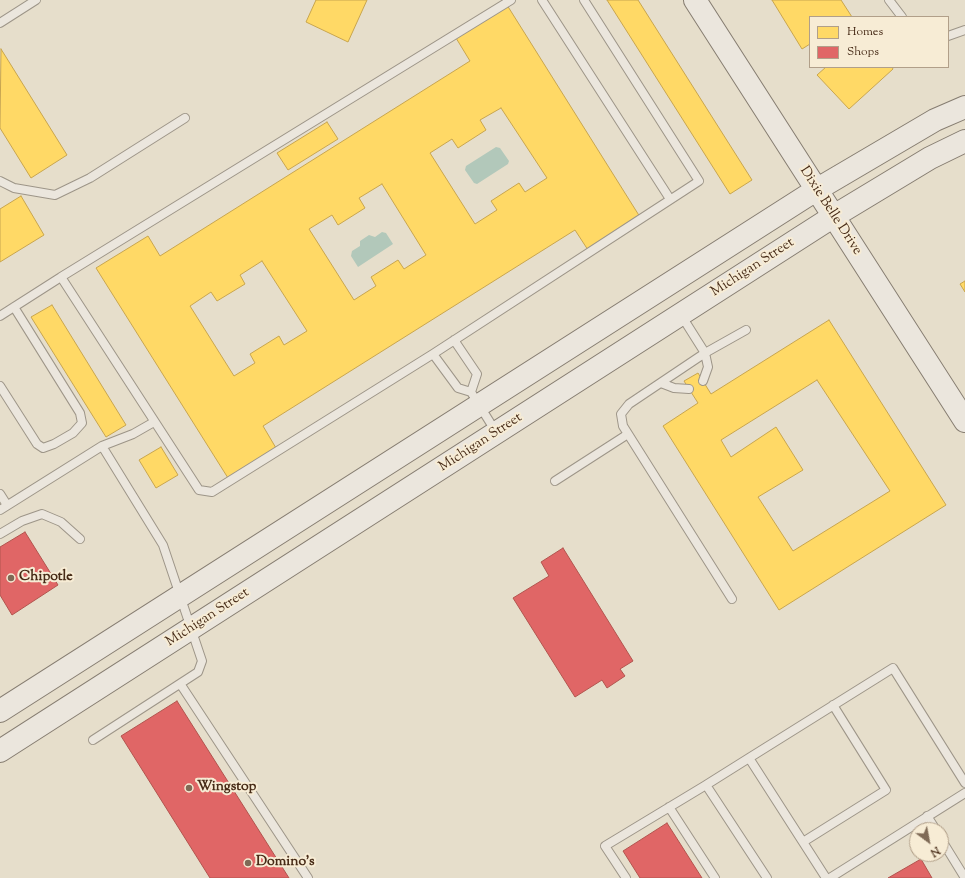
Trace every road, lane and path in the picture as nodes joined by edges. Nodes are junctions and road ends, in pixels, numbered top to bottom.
1 (36, 0) edge
2 (511, 0) edge
3 (542, 0) edge
4 (584, 0) edge
5 (695, 0) edge
6 (889, 0) edge
7 (901, 16) edge
8 (0, 23) edge
9 (965, 30) edge
10 (949, 36) edge
11 (965, 108) edge
12 (185, 118) dead end
13 (965, 141) edge
14 (0, 181) edge
15 (816, 190) junction
16 (670, 199) junction
17 (834, 216) junction
18 (61, 277) junction
19 (14, 307) junction
20 (681, 314) junction
21 (0, 316) edge
22 (746, 330) dead end
23 (454, 340) junction
24 (705, 353) junction
25 (433, 354) junction
26 (703, 381) dead end
27 (660, 383) junction
28 (0, 386) edge
29 (689, 389) dead end
30 (475, 398) junction
31 (154, 422) junction
32 (965, 422) edge
33 (496, 433) junction
34 (628, 434) junction
35 (102, 446) junction
36 (555, 481) dead end
37 (0, 494) edge
38 (3, 508) edge
39 (0, 534) edge
40 (80, 539) dead end
41 (181, 596) junction
42 (732, 599) dead end
43 (192, 629) junction
44 (181, 685) junction
45 (833, 705) junction
46 (0, 711) edge
47 (93, 740) dead end
48 (0, 751) edge
49 (749, 758) junction
50 (965, 783) edge
51 (706, 785) junction
52 (965, 792) edge
53 (669, 807) junction
54 (927, 816) junction
55 (931, 822) edge
56 (803, 842) junction
57 (949, 852) edge
58 (308, 878) edge
59 (626, 878) edge
60 (715, 878) edge
61 (766, 878) edge
62 (826, 878) edge
63 (830, 878) edge
64 (965, 878) edge

1 - 8 lane
2 - 18 lane
3 - 16 lane
4 - 16 lane
5 - 15 street, Dixie Belle Drive
6 - 7 lane
9 - 10 lane
11 - 15 street
12 - 14 lane
13 - 17 street, Michigan Street
15 - 17 street, Dixie Belle Drive
15 - 30 street
16 - 23 lane
17 - 20 street, Michigan Street
17 - 32 street, Dixie Belle Drive
18 - 19 lane
18 - 31 lane
19 - 21 lane
19 - 28 lane
20 - 24 lane
20 - 33 street, Michigan Street
22 - 24 lane
23 - 25 lane
23 - 30 lane
24 - 26 lane
24 - 27 lane
25 - 30 lane
25 - 31 lane
27 - 29 lane
27 - 34 lane
30 - 33 lane
30 - 41 street
31 - 35 lane
33 - 43 street, Michigan Street
34 - 36 lane
34 - 42 lane
35 - 38 lane
35 - 41 lane
37 - 38 lane
39 - 40 lane
41 - 43 lane
41 - 46 street
43 - 44 lane
43 - 48 street, Michigan Street
44 - 47 lane
44 - 58 lane
45 - 49 lane
45 - 50 lane
45 - 56 lane
49 - 51 lane
49 - 56 lane
51 - 53 lane
51 - 61 lane
52 - 54 lane
53 - 59 lane
53 - 60 lane
54 - 55 lane
54 - 63 lane
56 - 62 lane
57 - 64 lane

